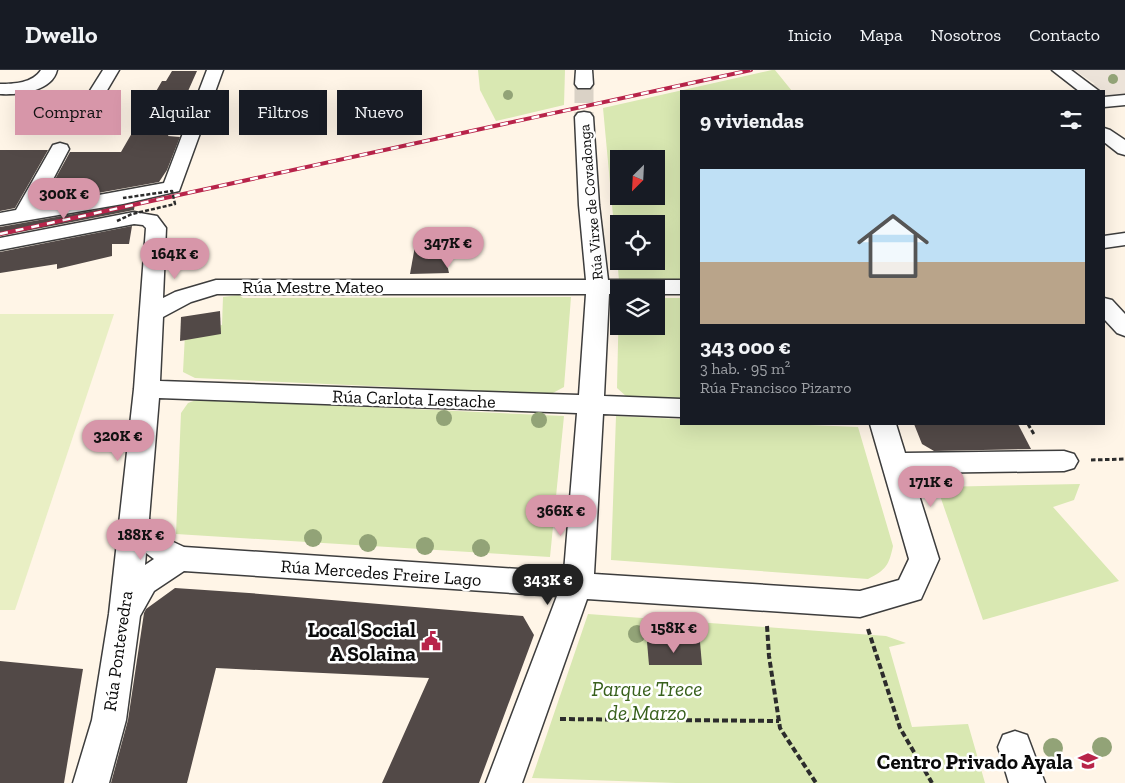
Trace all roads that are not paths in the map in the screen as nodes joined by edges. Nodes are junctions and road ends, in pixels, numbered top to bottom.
1 (49, 70) edge
2 (112, 70) edge
3 (215, 70) edge
4 (1060, 70) edge
5 (0, 89) edge
6 (100, 90) edge
7 (1088, 90) edge
8 (1125, 100) edge
9 (1105, 102) edge
10 (584, 117) tunnel mouth
11 (1105, 135) edge
12 (60, 148) dead end
13 (1125, 150) edge
14 (1105, 155) edge
15 (23, 216) junction
16 (0, 219) edge
17 (150, 220) joint
18 (1125, 238) edge
19 (1105, 242) edge
20 (0, 244) edge
21 (598, 288) junction
22 (680, 288) edge
23 (1105, 306) edge
24 (151, 314) junction
25 (1125, 328) edge
26 (147, 389) junction
27 (592, 406) junction
28 (680, 408) edge
29 (883, 425) edge
30 (1064, 461) road end
31 (895, 463) junction
32 (133, 522) junction
33 (179, 559) junction
34 (576, 586) junction
35 (125, 614) junction
36 (1015, 747) dead end
37 (91, 783) edge
38 (504, 783) edge
39 (1027, 783) edge

1 - 5 street
2 - 6 street
3 - 15 street
4 - 7 street
8 - 9 street
10 - 21 street, Rúa Virxe de Covadonga
11 - 13 street
12 - 15 street
13 - 14 street
15 - 16 street
17 - 20 street
17 - 24 street, Rúa Pontevedra
18 - 19 street
21 - 22 street, Rúa Mestre Mateo
21 - 24 street, Rúa Mestre Mateo
21 - 27 street, Rúa Virxe de Covadonga
23 - 25 street
24 - 26 street, Rúa Pontevedra
26 - 27 street, Rúa Carlota Lestache
26 - 32 street, Rúa Pontevedra
27 - 28 street, Rúa Carlota Lestache
27 - 34 street, Rúa Virxe de Covadonga
29 - 31 street
30 - 31 street
31 - 34 street, Rúa Mercedes Freire Lago
32 - 33 street
32 - 35 street, Rúa Pontevedra
33 - 34 street, Rúa Mercedes Freire Lago
33 - 35 street
34 - 38 street, Rúa Virxe de Covadonga
35 - 37 street, Rúa Pontevedra
36 - 39 street

